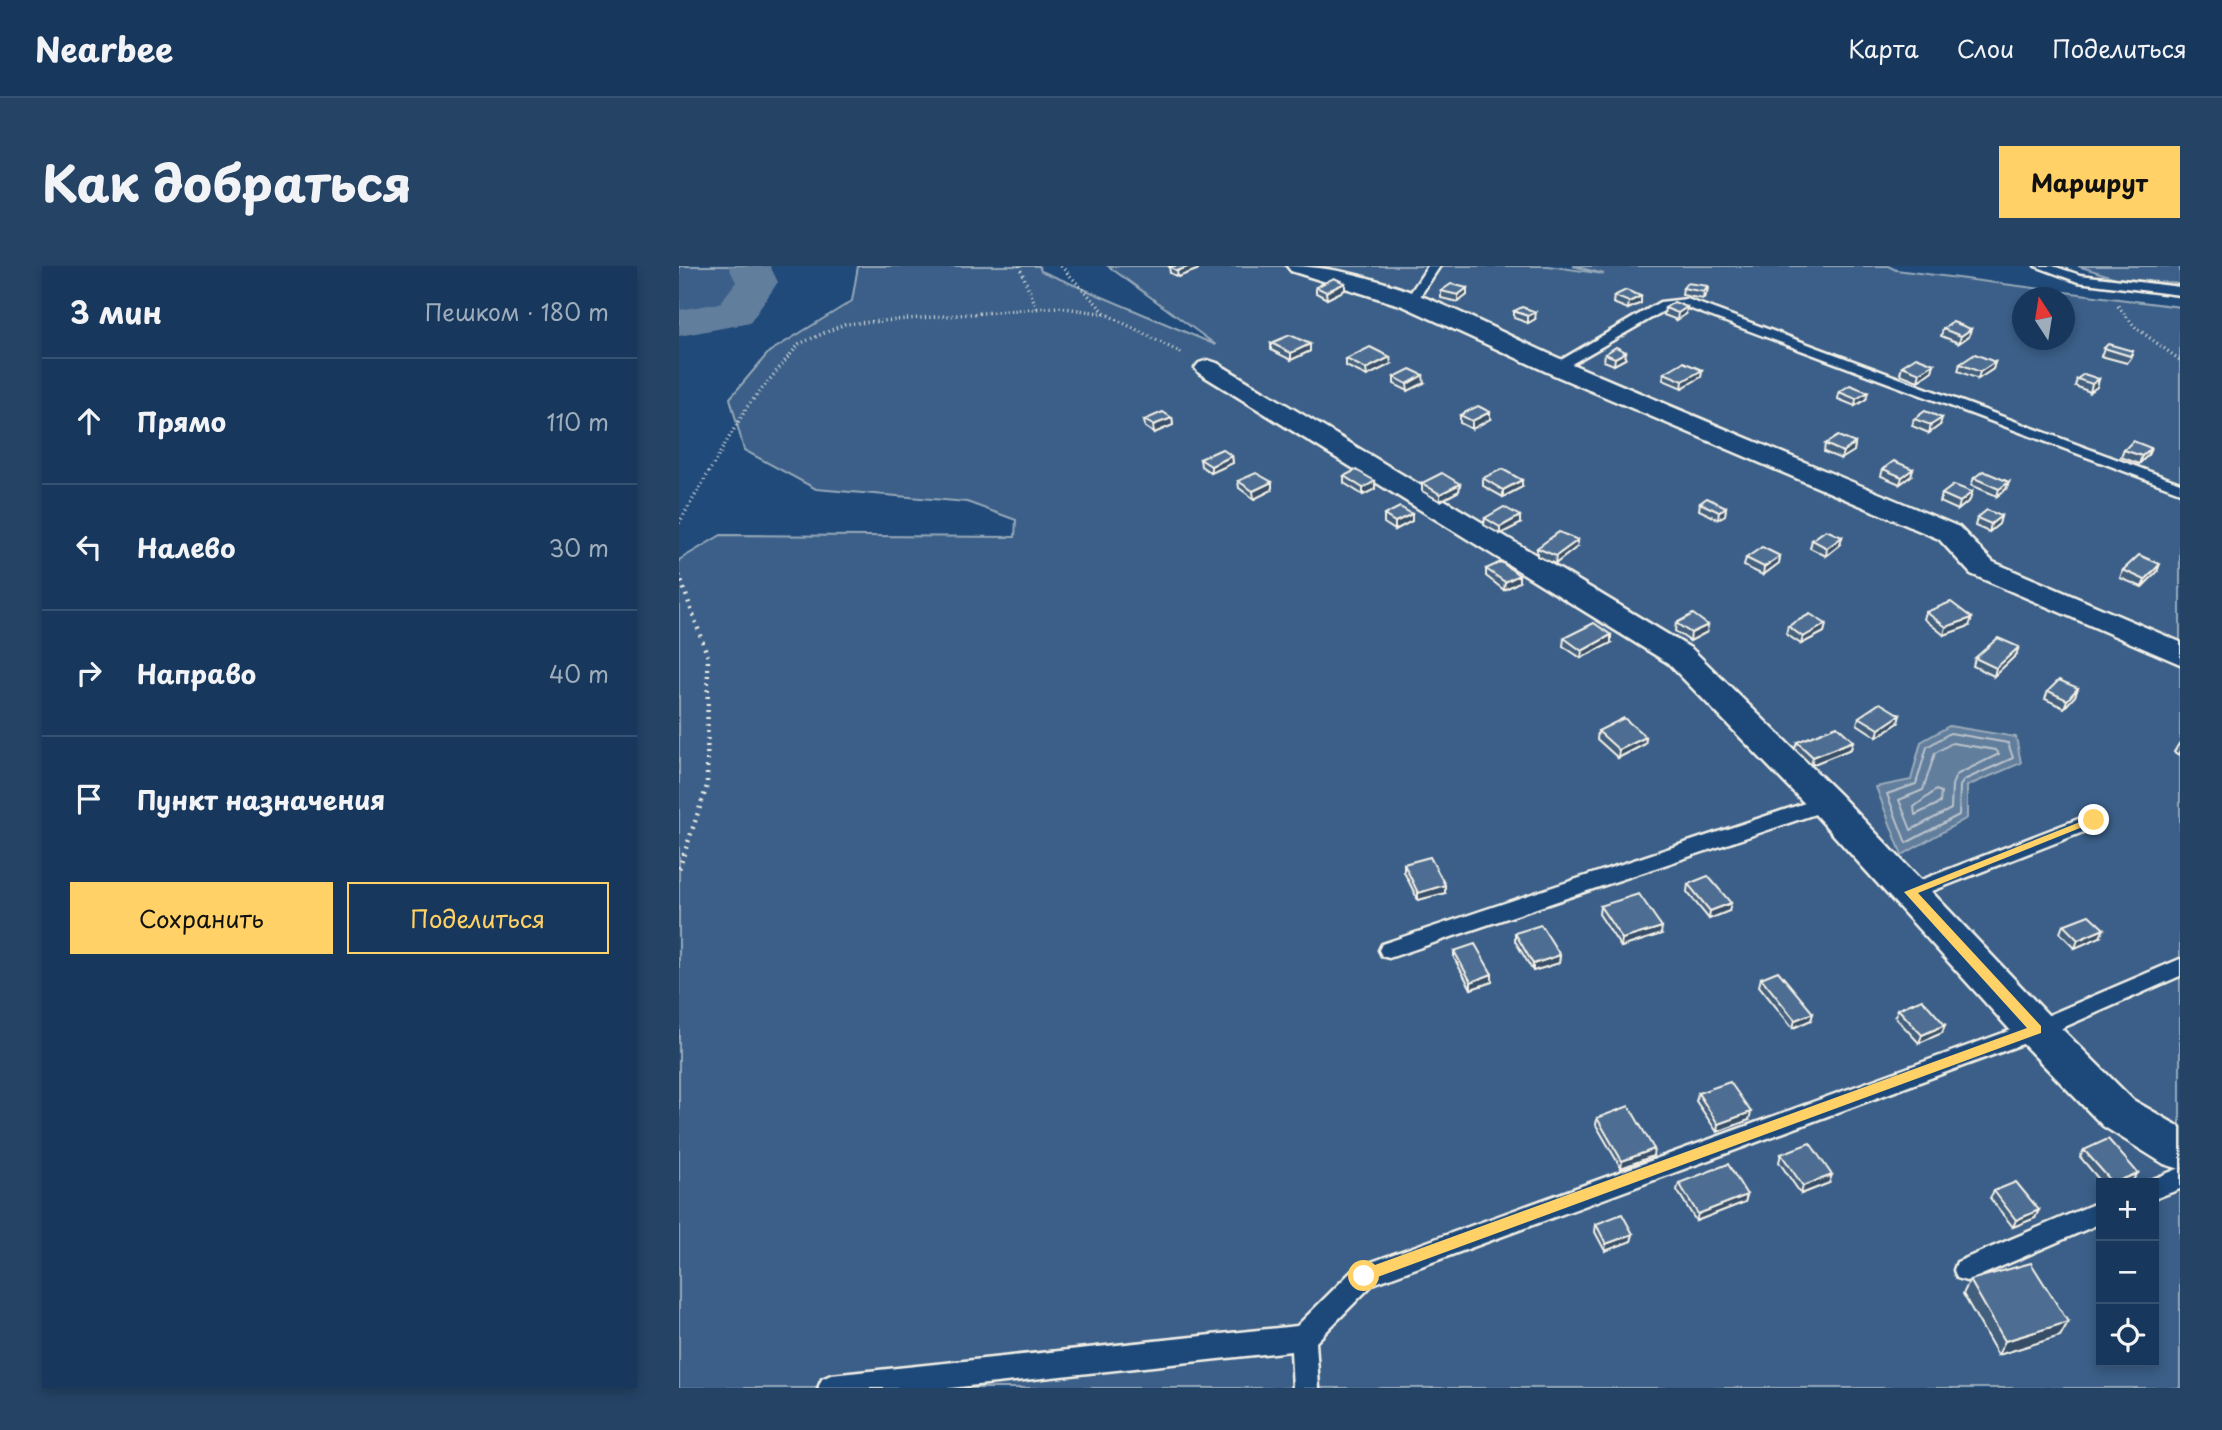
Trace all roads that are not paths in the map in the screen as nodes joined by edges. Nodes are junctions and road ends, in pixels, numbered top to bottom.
1 (1299, 266) edge
2 (1434, 266) edge
3 (2041, 266) edge
4 (2180, 291) edge
5 (1411, 301) junction
6 (1556, 367) junction
7 (1208, 368) road end
8 (2180, 488) edge
9 (2180, 654) edge
10 (1826, 803) junction
11 (2094, 820) dead end
12 (1910, 892) junction
13 (1389, 950) dead end
14 (2180, 967) edge
15 (2036, 1030) junction
16 (2180, 1150) edge
17 (2180, 1178) edge
18 (2159, 1187) edge
19 (2096, 1214) edge
20 (1966, 1270) dead end
21 (1303, 1338) junction
22 (831, 1388) edge
23 (1306, 1388) edge

1 - 5 street
2 - 5 lane
3 - 4 lane
5 - 6 street
6 - 8 lane
6 - 9 street
7 - 10 street
10 - 12 street
10 - 13 lane
11 - 12 lane
12 - 15 street
14 - 15 lane
15 - 16 street
15 - 21 lane
17 - 18 lane
19 - 20 lane
21 - 22 lane
21 - 23 lane

